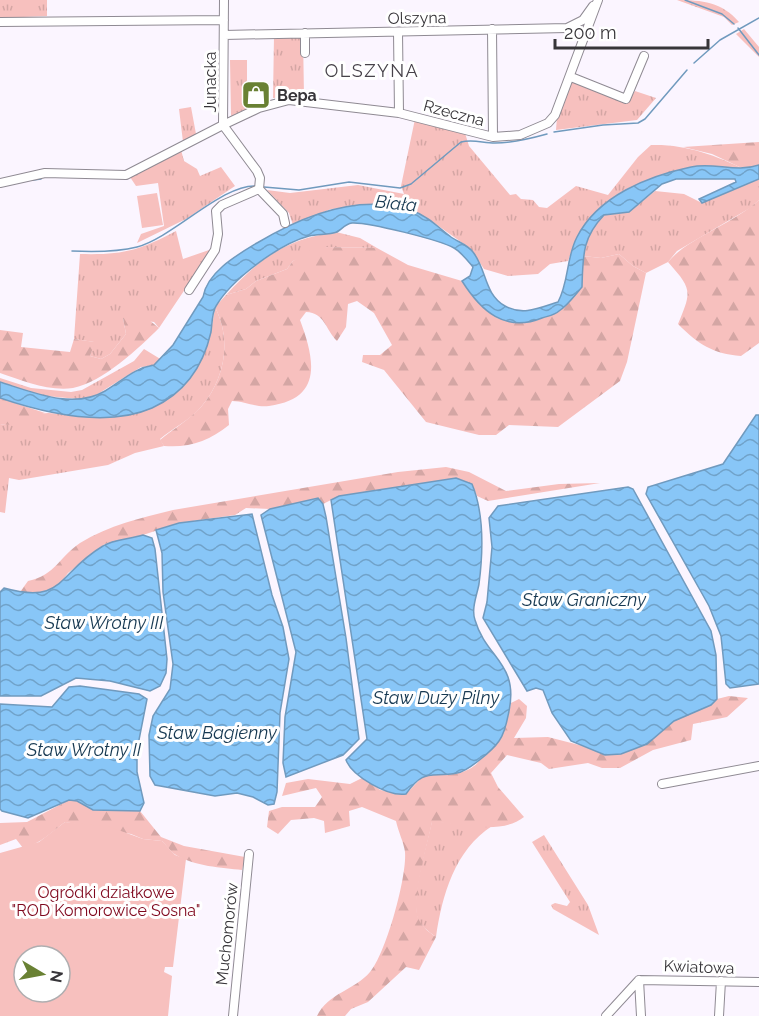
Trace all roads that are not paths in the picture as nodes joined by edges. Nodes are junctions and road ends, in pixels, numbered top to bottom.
1 (224, 0) edge
2 (598, 0) edge
3 (224, 20) junction
4 (0, 22) edge
5 (492, 29) junction
6 (398, 32) junction
7 (305, 33) junction
8 (224, 34) junction
9 (305, 53) dead end
10 (644, 56) dead end
11 (571, 77) junction
12 (399, 113) junction
13 (223, 124) junction
14 (493, 137) junction
15 (0, 183) edge
16 (259, 189) junction
17 (285, 223) dead end
18 (189, 290) dead end
19 (759, 766) edge
20 (662, 784) dead end
21 (249, 854) dead end
22 (639, 980) junction
23 (721, 981) junction
24 (759, 982) edge
25 (233, 1016) edge
26 (606, 1016) edge
27 (641, 1016) edge
28 (719, 1016) edge

1 - 3 street, Junacka
2 - 5 street, Olszyna
2 - 11 street, Rzeczna
3 - 4 street
3 - 8 street, Junacka
5 - 6 street, Olszyna
5 - 14 street
6 - 7 street, Olszyna
6 - 12 street
7 - 8 street, Olszyna
7 - 9 street
8 - 13 street, Junacka
10 - 11 street
11 - 14 street, Rzeczna
12 - 13 street, Rzeczna
12 - 14 street, Rzeczna
13 - 15 street, Rzeczna
13 - 16 street, Junacka
16 - 17 street, Junacka
16 - 18 street
19 - 20 street
21 - 25 street, Muchomorów
22 - 23 street, Kwiatowa
22 - 26 street
22 - 27 street
23 - 24 street, Kwiatowa
23 - 28 street

